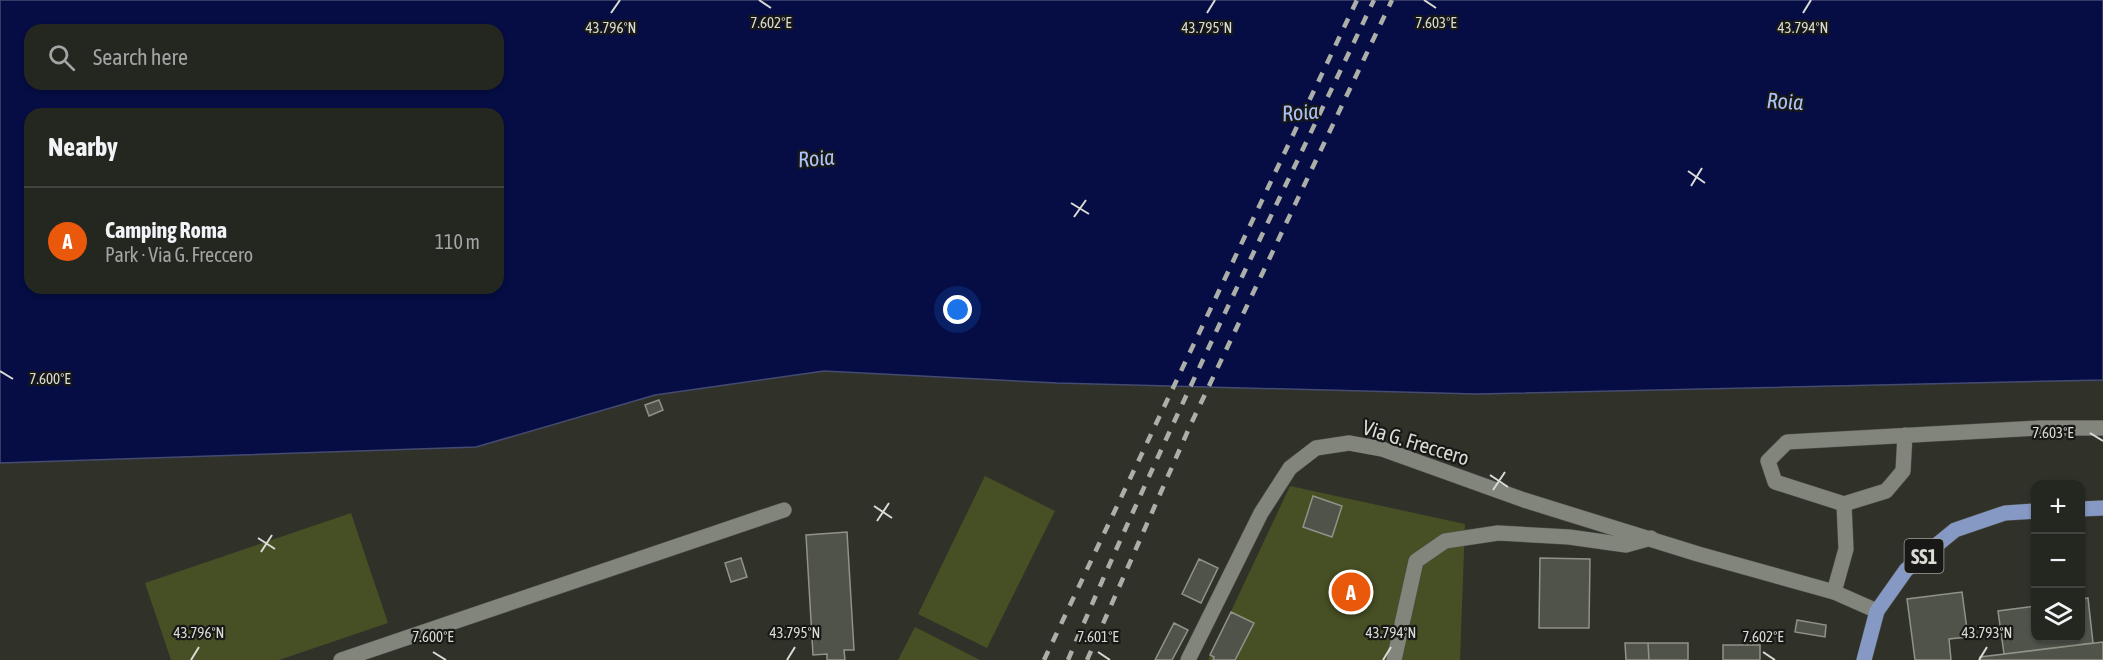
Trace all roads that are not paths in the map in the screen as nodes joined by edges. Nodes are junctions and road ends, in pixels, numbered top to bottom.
1 (2103, 428) edge
2 (1905, 435) junction
3 (1844, 504) junction
4 (2103, 508) edge
5 (2085, 509) edge
6 (784, 510) dead end
7 (2031, 511) edge
8 (1651, 538) junction
9 (1834, 592) junction
10 (1877, 611) junction
11 (341, 660) edge
12 (1188, 660) edge
13 (1394, 660) edge
14 (1864, 660) edge

1 - 2 street
2 - 3 street
2 - 3 street
3 - 9 street
4 - 5 main road
6 - 11 street
7 - 10 main road, SS1
8 - 9 street, Via G. Freccero
8 - 12 street, Via G. Freccero
8 - 13 street
9 - 10 street, Via G. Freccero
10 - 14 main road, SS1

